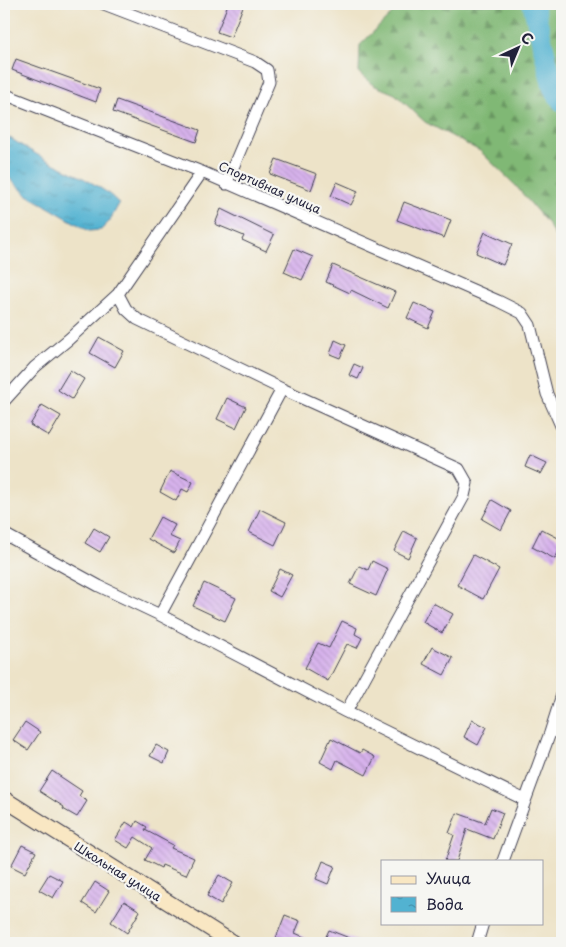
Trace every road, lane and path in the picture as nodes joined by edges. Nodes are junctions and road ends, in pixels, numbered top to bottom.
1 (104, 4) edge
2 (4, 94) edge
3 (202, 172) junction
4 (226, 184) junction
5 (118, 294) junction
6 (282, 388) junction
7 (4, 401) edge
8 (562, 428) edge
9 (4, 534) edge
10 (160, 615) junction
11 (562, 695) edge
12 (346, 712) junction
13 (4, 799) edge
14 (525, 800) junction
15 (503, 860) edge
16 (483, 924) edge
17 (233, 943) edge
18 (478, 943) edge

1 - 4 street
2 - 3 street, Спортивная улица
3 - 4 street, Спортивная улица
3 - 5 street
4 - 8 street, Спортивная улица
5 - 6 street
5 - 7 street
6 - 10 street
6 - 12 street
9 - 10 street
10 - 12 street
11 - 14 street
12 - 14 street
13 - 17 street, Школьная улица
14 - 15 street
16 - 18 street

